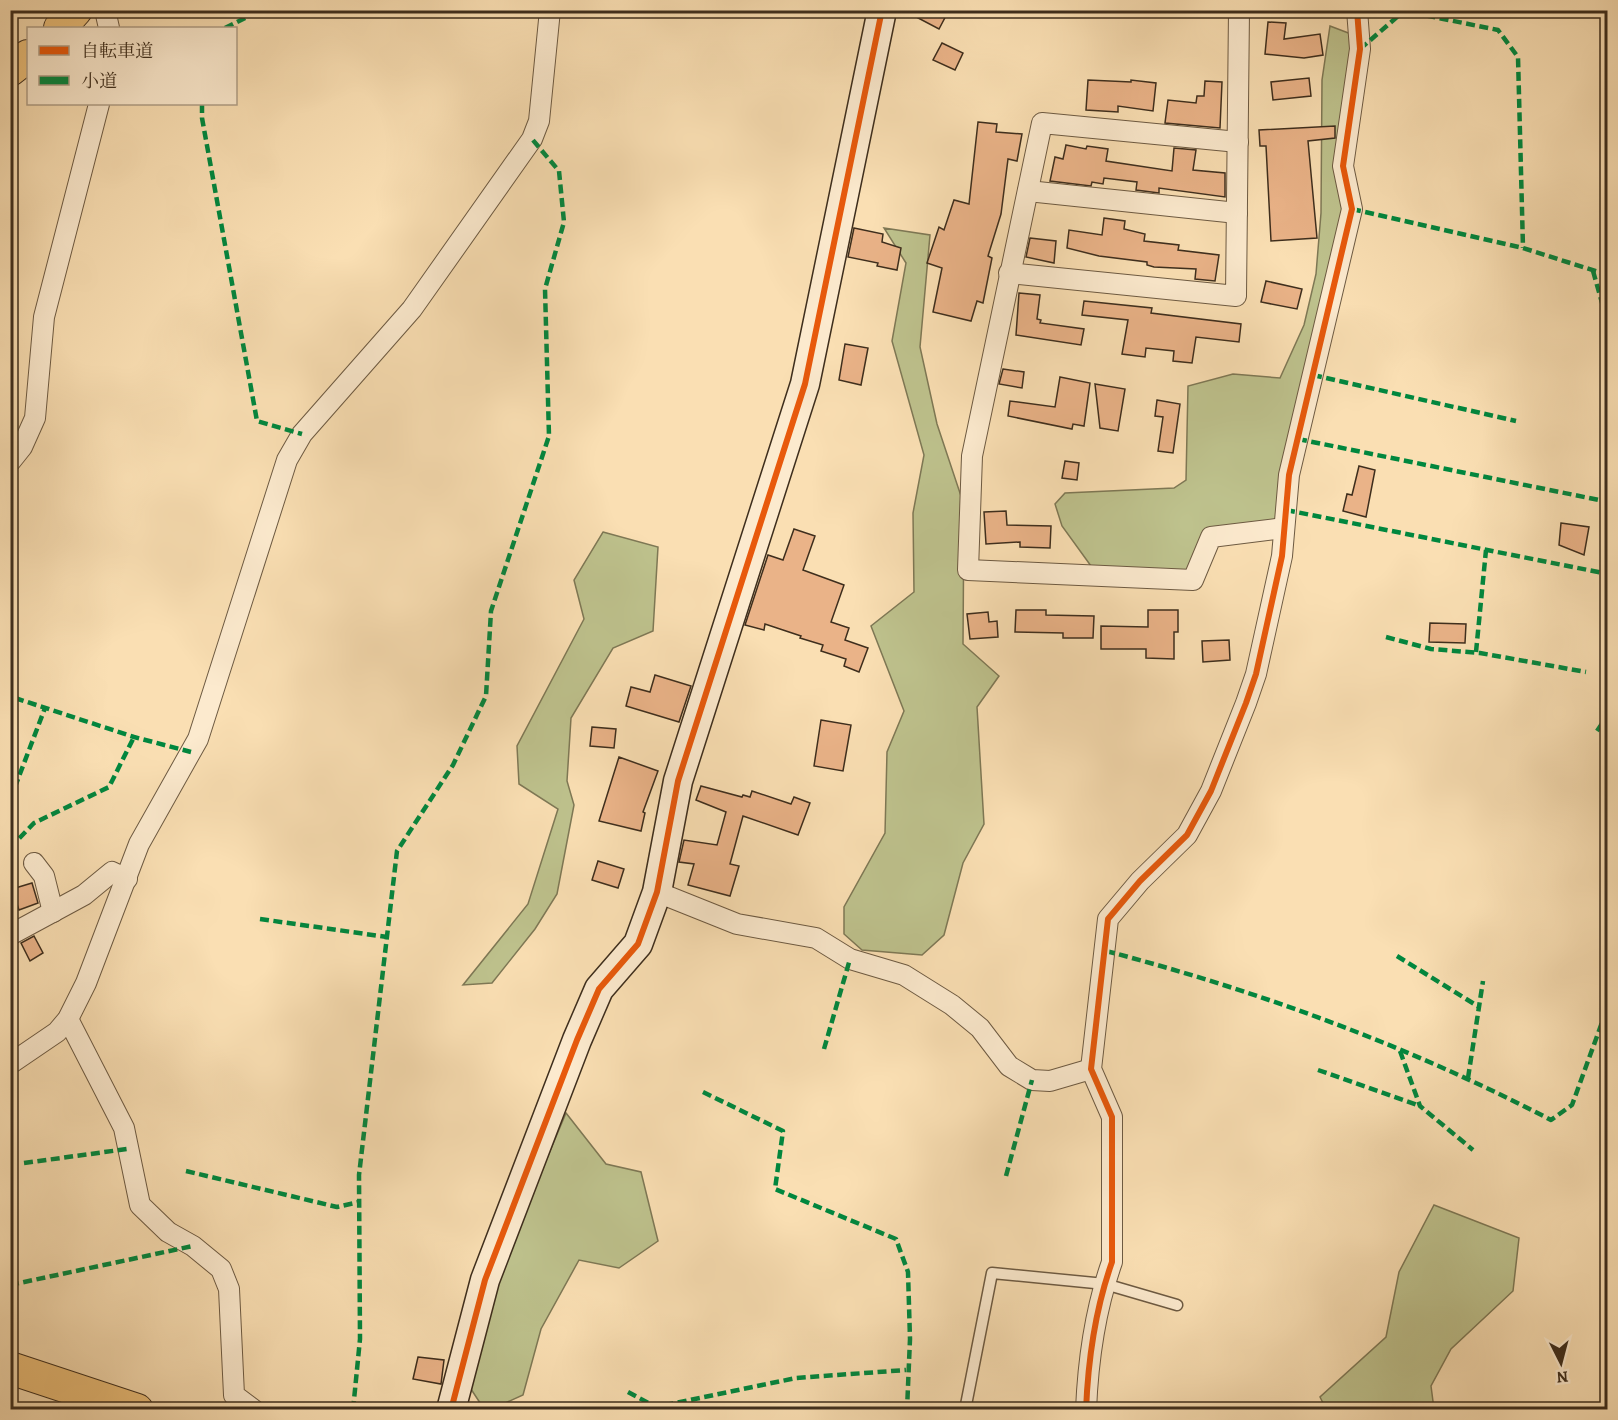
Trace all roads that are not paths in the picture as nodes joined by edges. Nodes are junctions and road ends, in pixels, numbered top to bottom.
1 (76, 10) edge
2 (105, 10) edge
3 (550, 10) edge
4 (882, 10) edge
5 (1239, 10) edge
6 (1357, 10) edge
7 (61, 27) edge
8 (109, 27) edge
9 (27, 57) edge
10 (10, 70) edge
11 (99, 105) edge
12 (1238, 142) junction
13 (1028, 191) junction
14 (1237, 213) junction
15 (1009, 273) junction
16 (10, 462) edge
17 (1284, 528) junction
18 (34, 863) dead end
19 (127, 879) junction
20 (657, 891) junction
21 (53, 912) junction
22 (10, 935) edge
23 (68, 1019) junction
24 (10, 1064) edge
25 (1091, 1069) junction
26 (1105, 1284) junction
27 (1177, 1305) dead end
28 (10, 1368) edge
29 (137, 1410) edge
30 (254, 1410) edge
31 (451, 1410) edge
32 (965, 1410) edge
33 (1086, 1410) edge

1 - 7 main road
2 - 8 street
3 - 19 street
4 - 20 street
5 - 12 street
6 - 17 street
9 - 10 main road
11 - 16 street
12 - 13 street
12 - 14 street
13 - 14 street
13 - 15 street
14 - 15 street
15 - 17 street
17 - 25 street
18 - 21 street
19 - 21 street
19 - 23 street
20 - 25 street
20 - 31 street
21 - 22 street
23 - 24 street
23 - 30 street
25 - 26 street
26 - 27 lane
26 - 32 lane
26 - 33 street
28 - 29 main road

